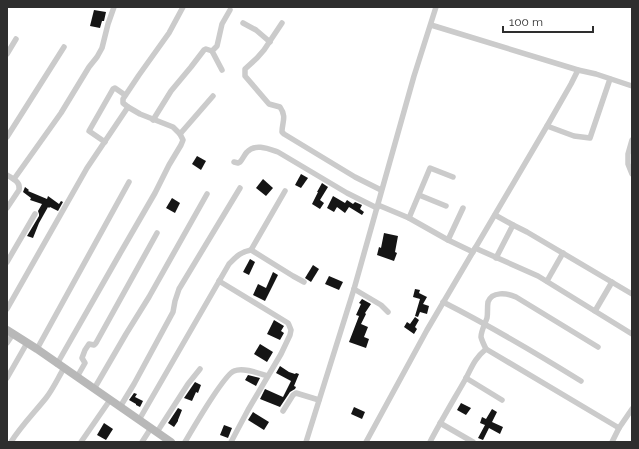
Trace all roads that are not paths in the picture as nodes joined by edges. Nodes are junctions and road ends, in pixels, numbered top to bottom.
1 (114, 7) edge
2 (183, 7) edge
3 (436, 7) edge
4 (230, 10) dead end
5 (282, 23) dead end
6 (243, 24) dead end
7 (431, 24) junction
8 (16, 39) dead end
9 (270, 42) junction
10 (64, 48) dead end
11 (212, 52) junction
12 (7, 54) edge
13 (222, 70) dead end
14 (578, 70) junction
15 (610, 79) junction
16 (632, 86) edge
17 (125, 95) junction
18 (212, 96) dead end
19 (128, 107) junction
20 (153, 120) junction
21 (547, 126) junction
22 (180, 134) junction
23 (7, 137) edge
24 (632, 140) edge
25 (105, 142) junction
26 (234, 162) dead end
27 (632, 174) edge
28 (7, 175) edge
29 (453, 177) dead end
30 (14, 179) junction
31 (129, 182) dead end
32 (240, 188) dead end
33 (382, 190) junction
34 (285, 192) dead end
35 (207, 194) dead end
36 (419, 194) junction
37 (377, 206) junction
38 (446, 206) dead end
39 (7, 208) edge
40 (463, 208) dead end
41 (35, 214) dead end
42 (495, 215) junction
43 (409, 218) junction
44 (513, 225) junction
45 (157, 233) dead end
46 (448, 240) junction
47 (251, 250) junction
48 (474, 250) junction
49 (563, 253) junction
50 (496, 258) junction
51 (7, 262) edge
52 (219, 281) junction
53 (546, 281) junction
54 (304, 282) dead end
55 (612, 282) junction
56 (354, 289) junction
57 (632, 294) edge
58 (443, 302) junction
59 (7, 309) edge
60 (595, 311) junction
61 (388, 312) dead end
62 (485, 324) junction
63 (10, 332) edge
64 (632, 334) edge
65 (7, 343) edge
66 (27, 343) junction
67 (598, 347) dead end
68 (37, 349) junction
69 (486, 349) junction
70 (61, 366) junction
71 (200, 369) dead end
72 (267, 376) junction
73 (77, 377) junction
74 (7, 378) edge
75 (466, 378) junction
76 (581, 381) dead end
77 (94, 389) junction
78 (110, 400) junction
79 (319, 400) junction
80 (502, 400) dead end
81 (120, 407) junction
82 (632, 409) edge
83 (283, 411) dead end
84 (139, 420) junction
85 (440, 423) junction
86 (619, 428) junction
87 (154, 430) junction
88 (11, 442) edge
89 (81, 442) edge
90 (142, 442) edge
91 (170, 442) edge
92 (185, 442) edge
93 (231, 442) edge
94 (306, 442) edge
95 (366, 442) edge
96 (430, 442) edge
97 (473, 442) edge
98 (612, 442) edge

1 - 30 street
2 - 17 street
3 - 7 street
4 - 11 street
5 - 9 street
6 - 9 street
7 - 14 street
7 - 33 street
8 - 12 street
9 - 33 street
10 - 23 street
11 - 13 street
11 - 20 street
14 - 15 street
14 - 21 street
15 - 16 street
15 - 21 street
17 - 19 street
17 - 25 street
18 - 22 street
19 - 20 street
19 - 25 street
20 - 22 street
21 - 42 street
22 - 70 street
24 - 27 street
25 - 59 street
26 - 37 street
28 - 30 street
29 - 36 street
30 - 39 street
31 - 68 street
32 - 81 street
33 - 37 street
34 - 47 street
35 - 77 street
36 - 38 street
36 - 43 street
37 - 43 street
37 - 56 street
40 - 46 street
41 - 51 street
42 - 44 street
42 - 48 street
43 - 46 street
44 - 49 street
44 - 50 street
45 - 73 street
46 - 48 street
47 - 52 street
47 - 54 street
48 - 50 street
48 - 58 street
49 - 53 street
49 - 55 street
50 - 53 street
52 - 72 street
52 - 84 street
53 - 60 street
55 - 57 street
55 - 60 street
56 - 61 street
56 - 79 street
58 - 62 street
58 - 95 street
60 - 64 street
62 - 67 street
62 - 69 street
62 - 76 street
63 - 65 street
63 - 66 main road
66 - 68 main road
66 - 74 street
68 - 70 main road
69 - 75 street
69 - 86 street
70 - 73 main road
70 - 88 street
71 - 87 street
72 - 92 street
72 - 93 street
73 - 77 main road
75 - 80 street
75 - 85 street
77 - 78 main road
78 - 81 main road
78 - 89 street
79 - 83 street
79 - 94 street
81 - 84 main road
82 - 86 street
84 - 87 main road
85 - 96 street
85 - 97 street
86 - 98 street
87 - 90 street
87 - 91 main road

